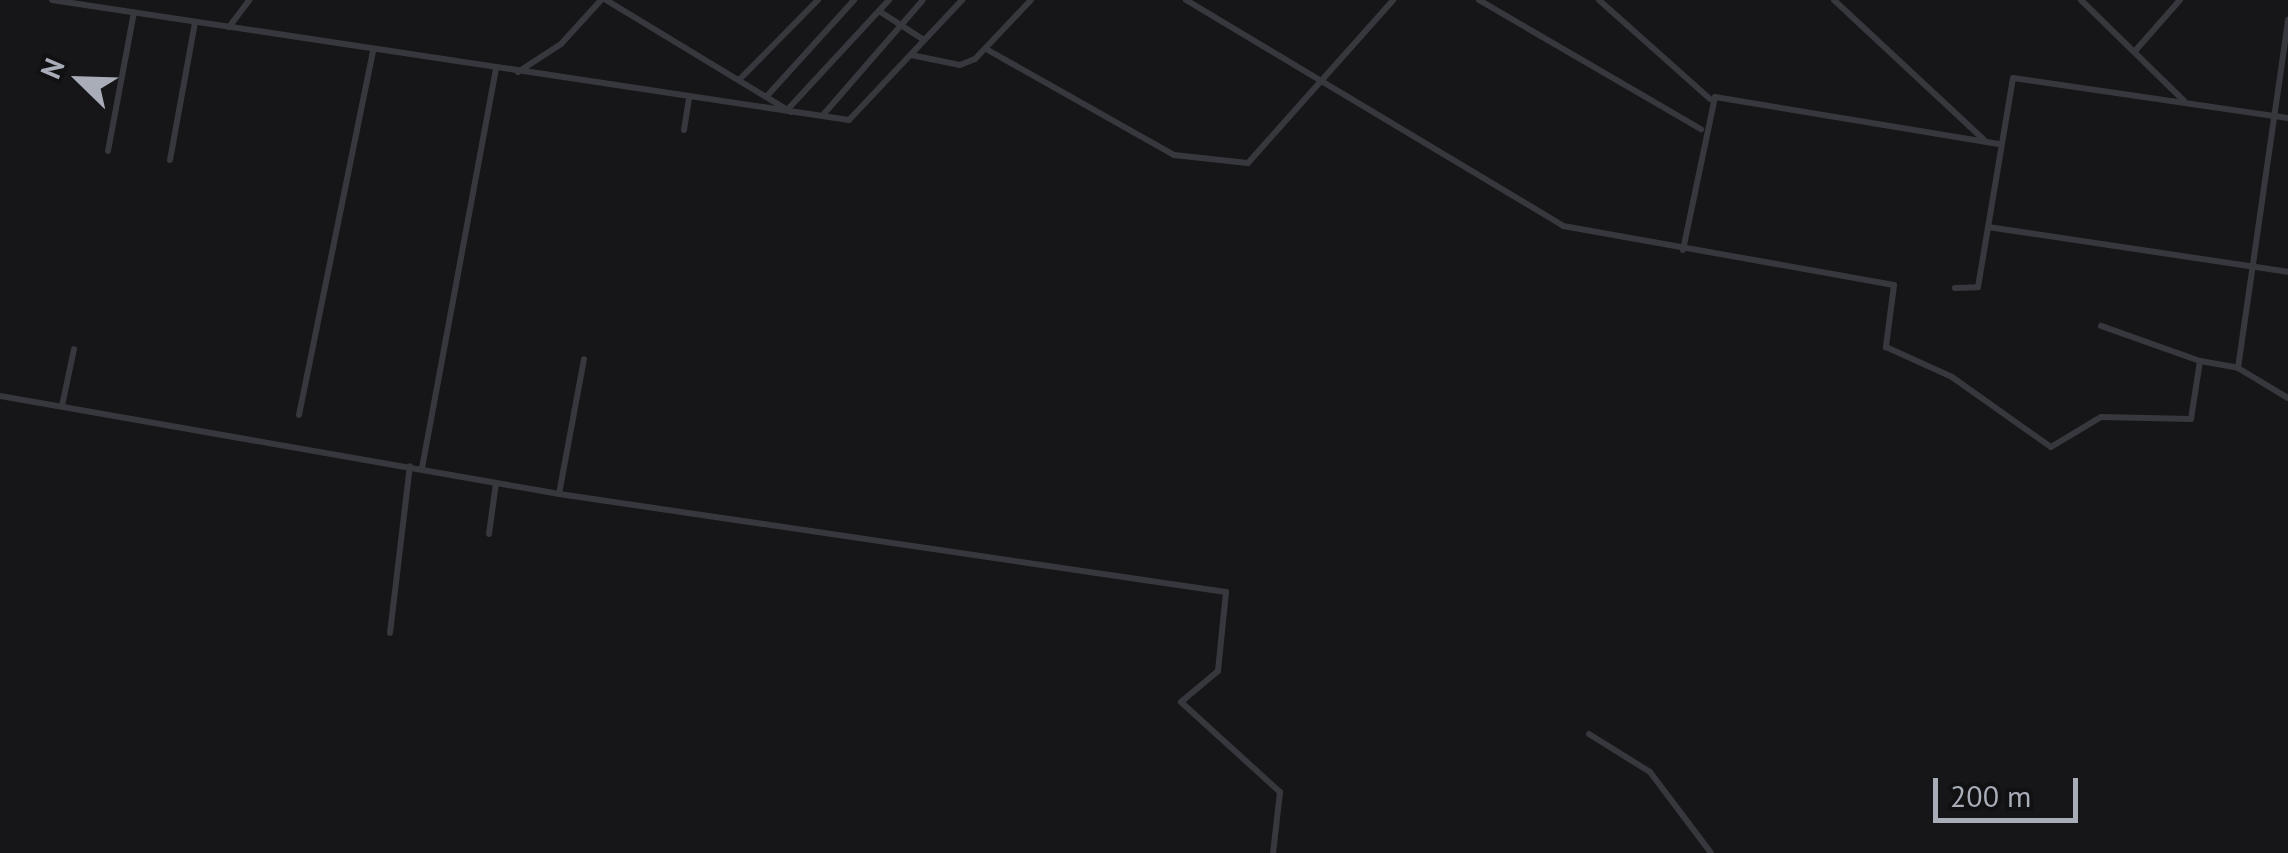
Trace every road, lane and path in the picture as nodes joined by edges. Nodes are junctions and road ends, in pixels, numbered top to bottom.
1 (52, 0) edge
2 (249, 0) edge
3 (604, 0) edge
4 (818, 0) edge
5 (853, 0) edge
6 (889, 0) edge
7 (923, 0) edge
8 (962, 0) edge
9 (1031, 0) edge
10 (1186, 0) edge
11 (1393, 0) edge
12 (1479, 0) edge
13 (1600, 0) edge
14 (1834, 0) edge
15 (2081, 0) edge
16 (2180, 0) edge
17 (879, 11) junction
18 (134, 12) junction
19 (2288, 20) edge
20 (196, 22) junction
21 (902, 25) junction
22 (228, 27) junction
23 (924, 40) junction
24 (986, 49) junction
25 (373, 50) junction
26 (2135, 51) junction
27 (910, 55) junction
28 (496, 70) junction
29 (518, 73) junction
30 (740, 79) junction
31 (1321, 80) junction
32 (767, 96) junction
33 (689, 98) junction
34 (1710, 99) junction
35 (2184, 102) junction
36 (790, 111) junction
37 (822, 116) junction
38 (2274, 116) junction
39 (2288, 118) edge
40 (1701, 129) junction
41 (684, 130) dead end
42 (1985, 140) junction
43 (2000, 144) junction
44 (108, 151) dead end
45 (170, 160) dead end
46 (1987, 227) junction
47 (1682, 250) junction
48 (2251, 266) junction
49 (2288, 272) edge
50 (1955, 288) dead end
51 (2101, 326) dead end
52 (74, 350) dead end
53 (584, 359) dead end
54 (2200, 362) junction
55 (2238, 368) junction
56 (0, 396) edge
57 (2288, 398) edge
58 (62, 406) junction
59 (299, 415) dead end
60 (410, 466) junction
61 (422, 468) junction
62 (496, 482) junction
63 (559, 494) junction
64 (489, 534) dead end
65 (390, 633) dead end
66 (1589, 734) dead end
67 (1274, 853) edge
68 (1711, 853) edge

1 - 18 street
2 - 22 street
3 - 29 street
3 - 30 street
4 - 30 street
5 - 32 street
6 - 17 street
7 - 21 street
8 - 23 street
9 - 24 street
10 - 31 street
11 - 31 street
12 - 40 street
13 - 34 street
14 - 42 street
15 - 26 street
16 - 26 street
17 - 21 street
17 - 36 street
18 - 20 street
18 - 44 street
19 - 38 street
20 - 22 street
20 - 45 street
21 - 23 street
21 - 37 street
22 - 25 street
23 - 27 street
24 - 27 street
24 - 31 street
25 - 28 street
25 - 59 street
26 - 35 street
27 - 37 street
28 - 29 street
28 - 61 street
29 - 33 street
30 - 32 street
31 - 47 street
32 - 36 street
33 - 36 street
33 - 41 street
34 - 40 street
34 - 42 street
35 - 38 street
35 - 43 street
36 - 37 street
38 - 39 street
38 - 48 street
40 - 47 street
42 - 43 street
43 - 46 street
46 - 48 street
46 - 50 street
47 - 54 street
48 - 49 street
48 - 55 street
51 - 54 street
52 - 58 street
53 - 63 street
54 - 55 street
55 - 57 street
56 - 58 street
58 - 60 street
60 - 61 street
60 - 65 street
61 - 62 street
62 - 63 street
62 - 64 street
63 - 67 street
66 - 68 street

